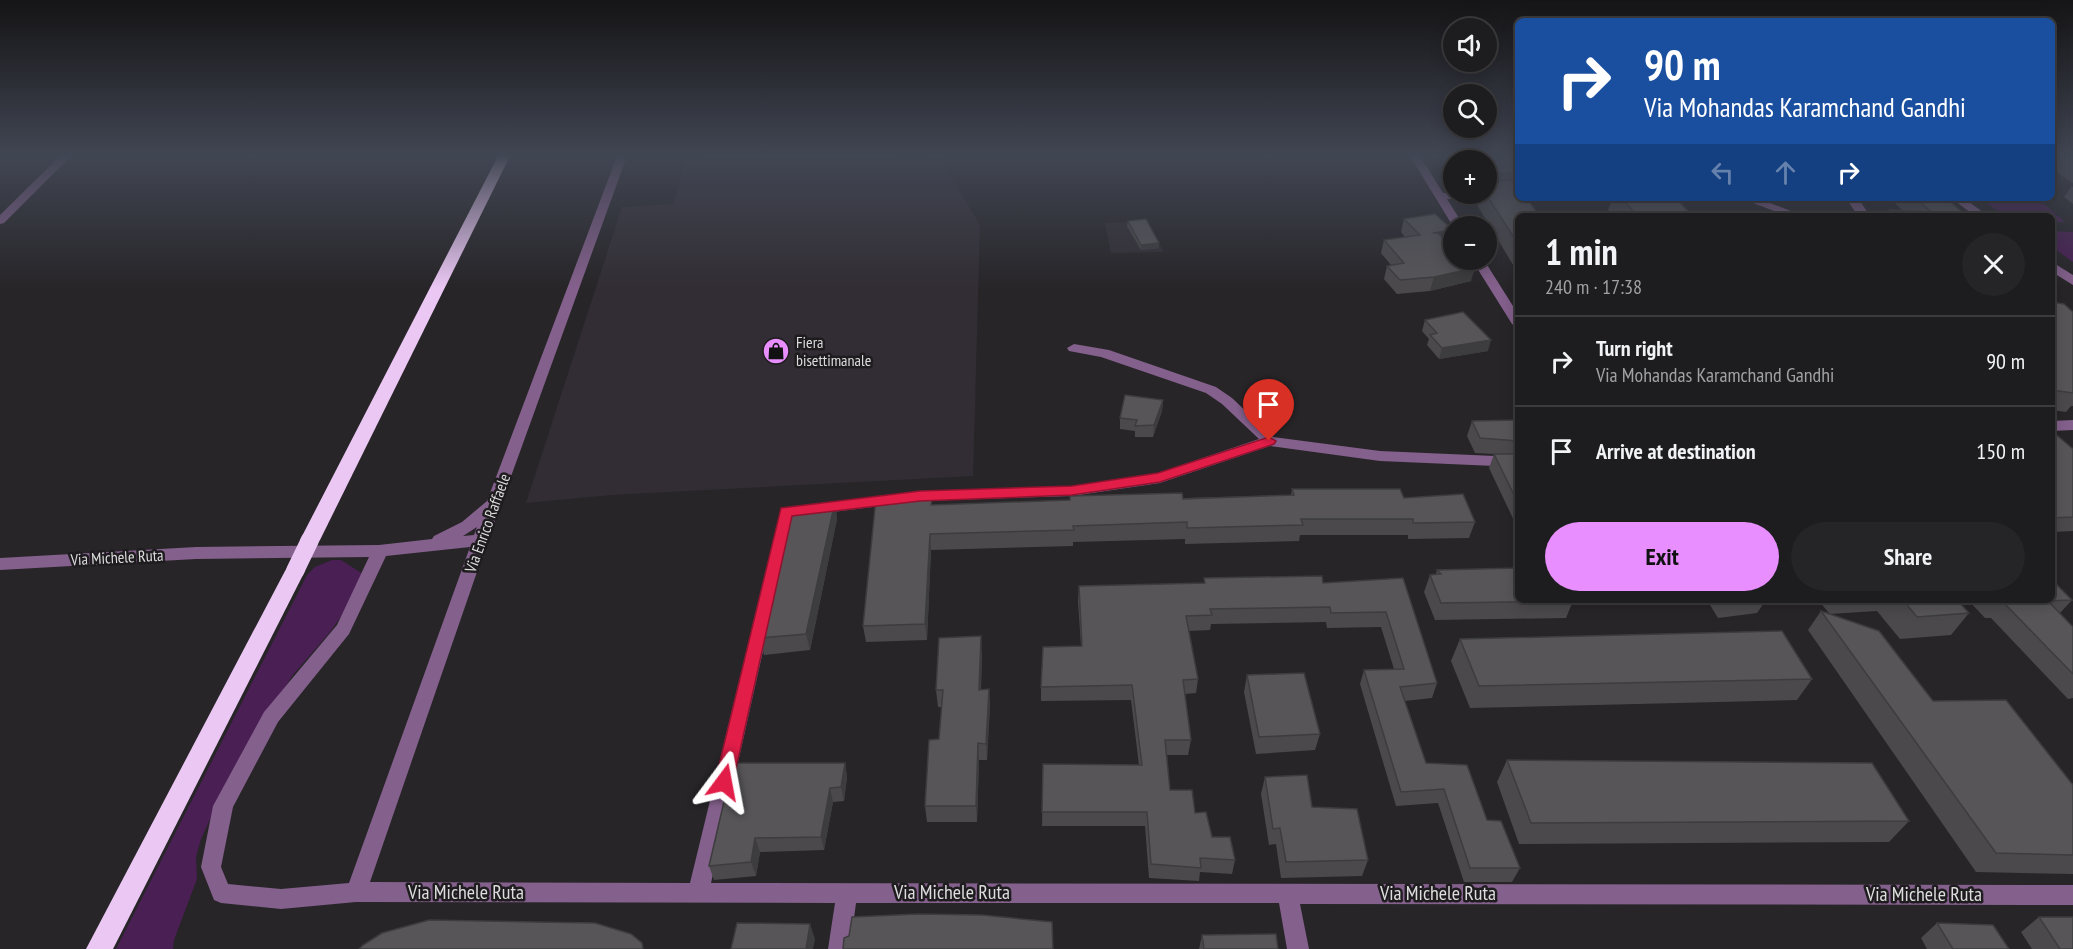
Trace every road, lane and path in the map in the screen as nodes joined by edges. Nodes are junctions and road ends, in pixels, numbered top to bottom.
1 (21, 200) edge
2 (482, 200) edge
3 (606, 200) edge
4 (1443, 200) edge
5 (1755, 201) edge
6 (1961, 201) edge
7 (1789, 213) edge
8 (1979, 213) edge
9 (1452, 216) edge
10 (0, 221) edge
11 (2055, 268) edge
12 (1484, 270) edge
13 (2073, 281) edge
14 (1515, 319) edge
15 (1074, 348) dead end
16 (2073, 425) edge
17 (2055, 432) edge
18 (1269, 441) junction
19 (1515, 462) edge
20 (494, 503) junction
21 (480, 540) junction
22 (420, 547) junction
23 (379, 552) junction
24 (0, 564) edge
25 (356, 892) junction
26 (698, 892) junction
27 (847, 892) junction
28 (1288, 893) junction
29 (2073, 895) edge
30 (99, 949) edge
31 (838, 949) edge
32 (1298, 949) edge

1 - 10 street
2 - 30 highway, bridge
3 - 20 street, Via Enrico Raffaele
4 - 9 street
5 - 7 street
6 - 8 street
11 - 13 street
12 - 14 street
15 - 18 street
16 - 17 street
18 - 19 street
18 - 26 street
20 - 21 street, Via Enrico Raffaele
20 - 22 street, Via Michele Ruta
21 - 22 street, Via Michele Ruta
21 - 25 street, Via Enrico Raffaele
22 - 23 street, Via Michele Ruta
23 - 24 street, Via Michele Ruta
23 - 25 street, Via Michele Ruta
25 - 26 street, Via Michele Ruta
26 - 27 street, Via Michele Ruta
27 - 28 street, Via Michele Ruta
27 - 31 street
28 - 29 street, Via Michele Ruta
28 - 32 street

